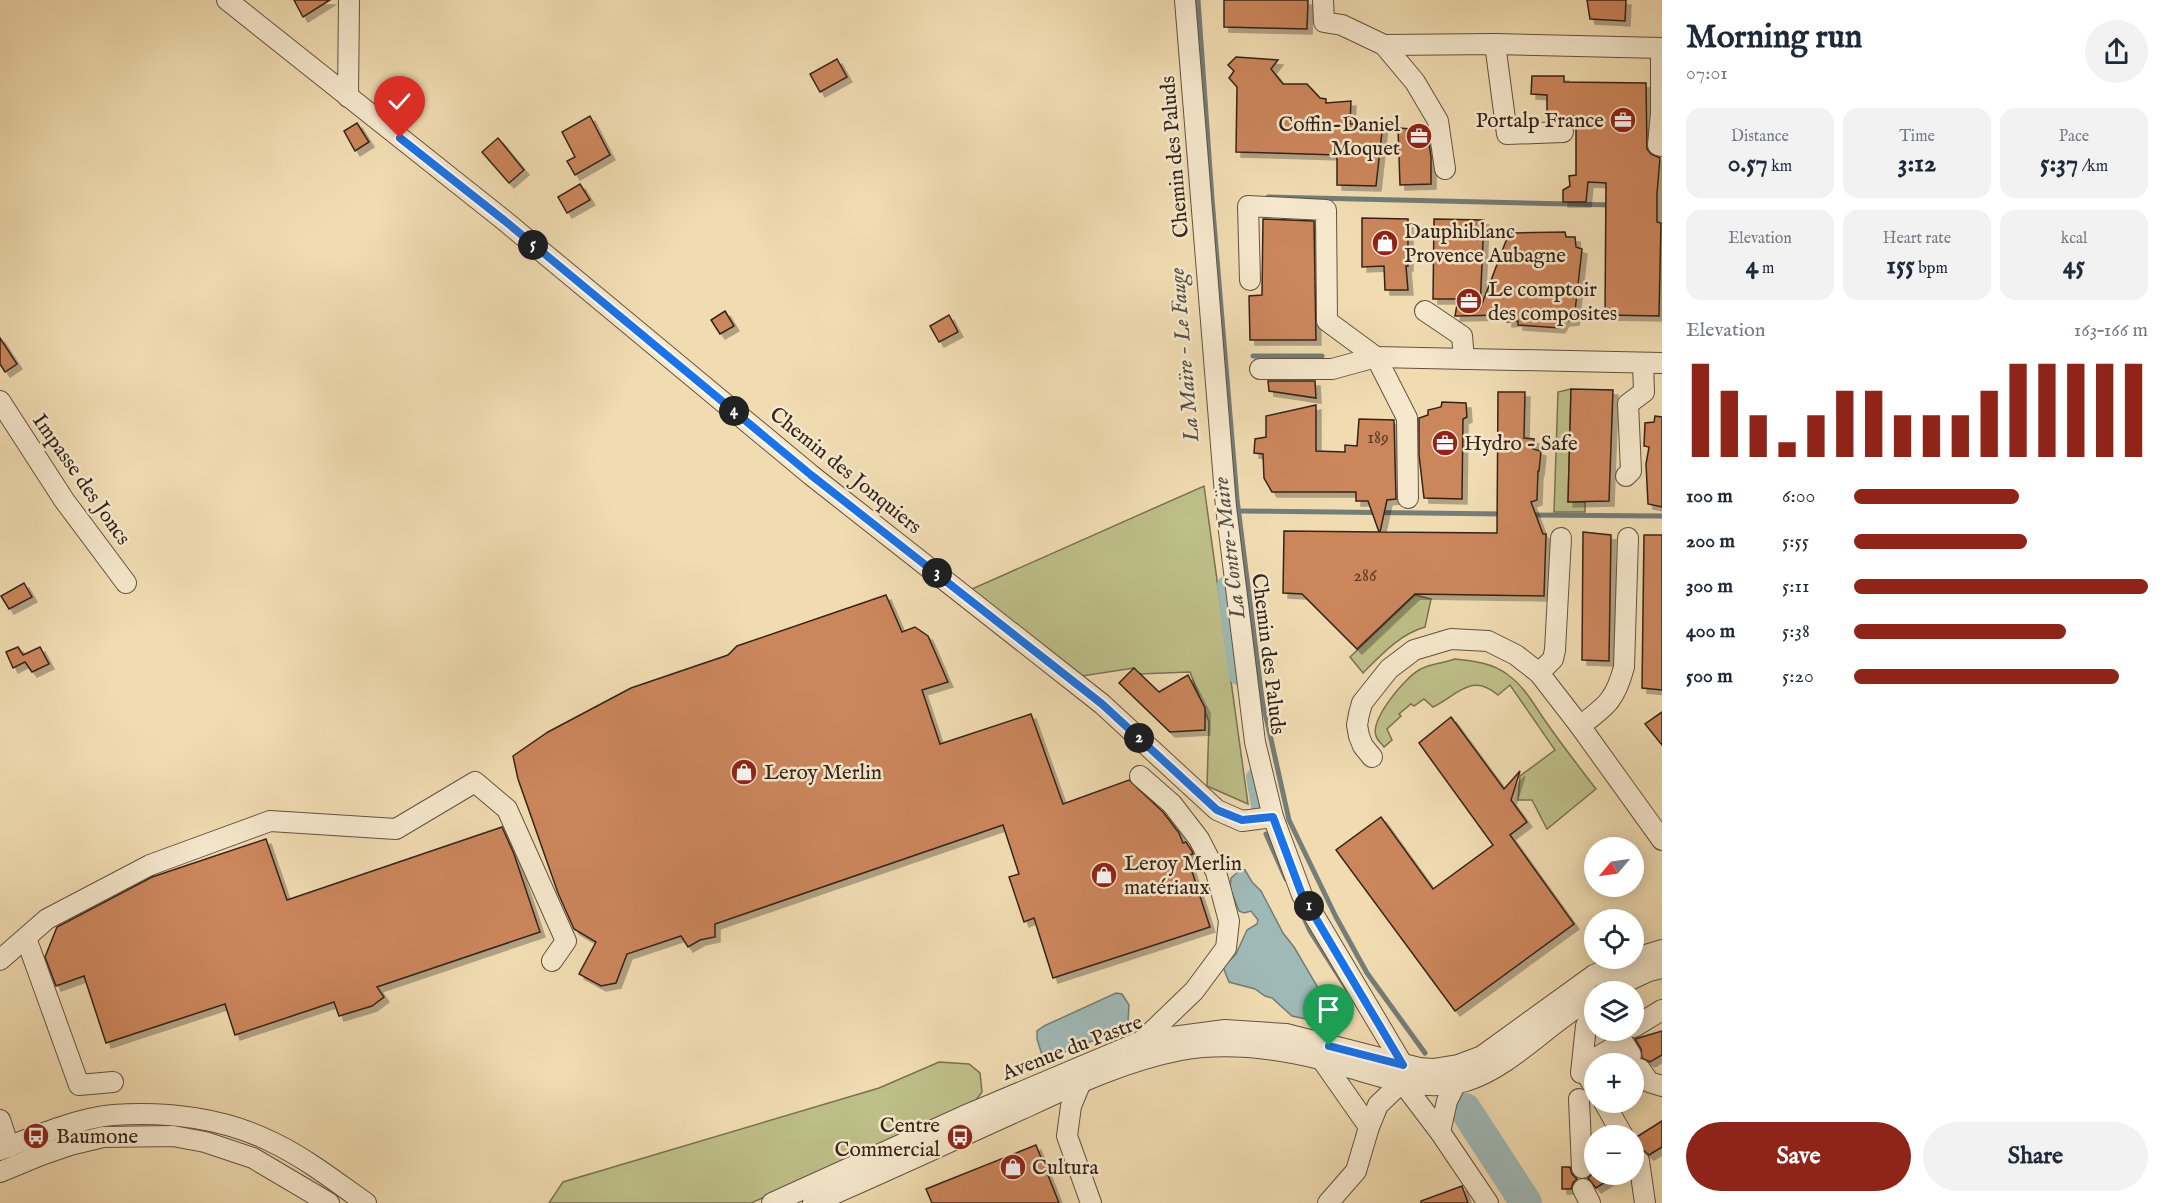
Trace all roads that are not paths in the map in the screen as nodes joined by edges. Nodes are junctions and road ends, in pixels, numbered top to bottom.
1 (227, 0) edge
2 (349, 0) edge
3 (1185, 0) edge
4 (1323, 0) edge
5 (1495, 44) junction
6 (1384, 45) junction
7 (1662, 48) edge
8 (348, 97) junction
9 (1563, 132) dead end
10 (1662, 146) edge
11 (1445, 169) dead end
12 (1250, 280) dead end
13 (1425, 311) dead end
14 (1376, 357) junction
15 (1464, 359) junction
16 (1653, 363) edge
17 (1260, 369) dead end
18 (0, 401) edge
19 (1626, 476) dead end
20 (1408, 498) dead end
21 (1561, 538) dead end
22 (1628, 538) dead end
23 (126, 583) dead end
24 (1539, 673) junction
25 (1580, 726) junction
26 (1372, 757) dead end
27 (1140, 776) dead end
28 (1273, 817) junction
29 (1656, 817) edge
30 (1662, 840) edge
31 (26, 938) junction
32 (1662, 950) edge
33 (0, 960) edge
34 (552, 961) dead end
35 (1662, 968) edge
36 (1628, 981) edge
37 (1584, 1004) edge
38 (1662, 1010) edge
39 (1142, 1041) junction
40 (1584, 1041) edge
41 (1631, 1045) edge
42 (1322, 1060) junction
43 (1582, 1066) junction
44 (1402, 1073) junction
45 (113, 1082) dead end
46 (1081, 1082) junction
47 (1456, 1083) junction
48 (1584, 1083) edge
49 (1662, 1086) edge
50 (1584, 1113) edge
51 (0, 1120) edge
52 (1369, 1127) junction
53 (1440, 1132) junction
54 (4, 1149) edge
55 (1582, 1167) dead end
56 (0, 1172) edge
57 (1642, 1185) edge
58 (840, 1197) edge
59 (329, 1203) edge
60 (366, 1203) edge
61 (772, 1203) edge
62 (813, 1203) edge
63 (1091, 1203) edge
64 (1328, 1203) edge
65 (1488, 1203) edge
66 (1645, 1203) edge

1 - 8 street, Chemin des Jonquiers
2 - 8 street
3 - 28 street, Chemin des Paluds
4 - 6 street
5 - 6 street
5 - 7 street
5 - 9 street
6 - 11 street
7 - 10 street
8 - 28 street, Chemin des Jonquiers
12 - 14 street
13 - 15 street
14 - 15 street
14 - 17 street
14 - 20 street
15 - 16 street
16 - 19 street
18 - 23 street, Impasse des Joncs
21 - 24 street
22 - 25 street
24 - 25 street
24 - 26 street
25 - 29 street
27 - 39 street
28 - 44 street, Chemin des Paluds
29 - 30 street
31 - 33 street
31 - 34 street
31 - 45 street
32 - 44 street, Avenue du Pastre
35 - 36 street
37 - 47 street, Avenue du Pastre
38 - 41 street
39 - 44 street, Avenue du Pastre
39 - 61 street, Avenue du Pastre
40 - 43 street
41 - 43 street
41 - 49 street
42 - 44 street, Avenue du Pastre
42 - 46 street, Avenue du Pastre
42 - 52 street
43 - 48 street
44 - 47 street, Avenue du Pastre
44 - 52 street
44 - 53 street, Chemin des Paluds
46 - 58 street, Avenue du Pastre
46 - 63 street
47 - 53 street
50 - 55 street
51 - 54 street
52 - 64 street
53 - 65 street, Chemin des Paluds
54 - 60 street
56 - 59 street
57 - 66 street
58 - 62 street, Avenue du Pastre

